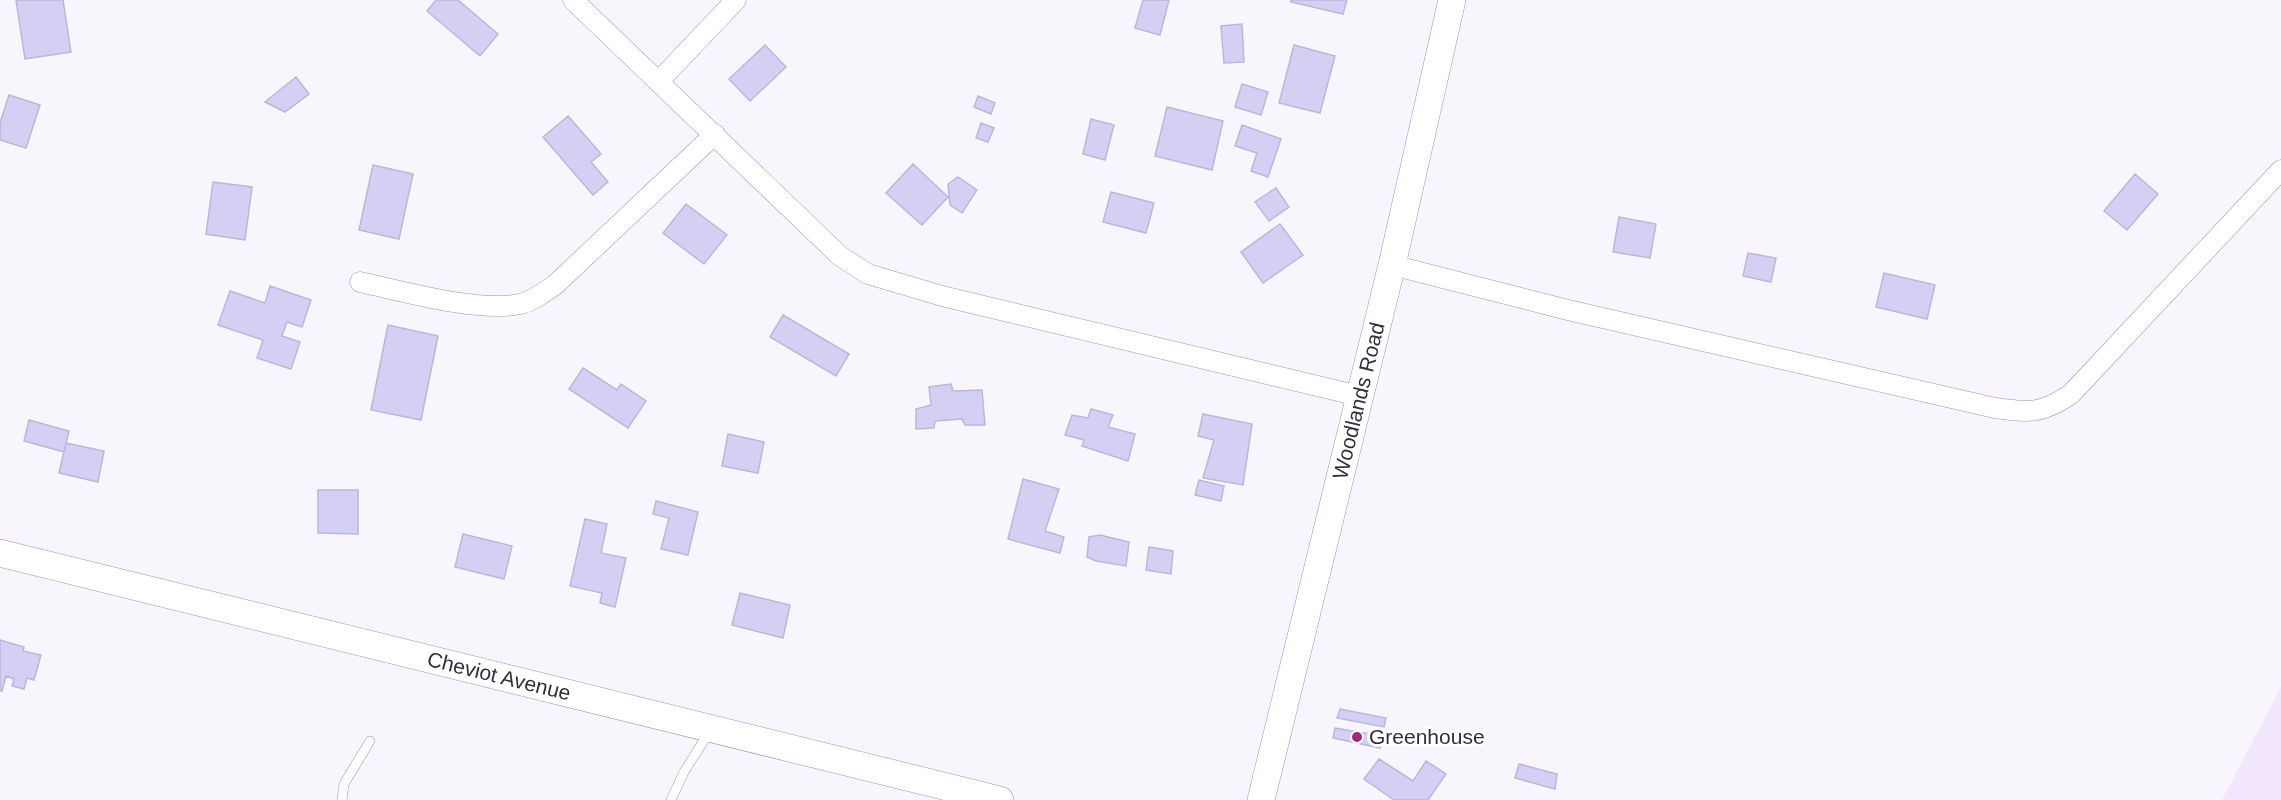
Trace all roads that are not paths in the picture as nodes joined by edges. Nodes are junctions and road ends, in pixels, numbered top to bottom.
1 (573, 0) edge
2 (736, 0) edge
3 (1452, 0) edge
4 (660, 81) junction
5 (715, 134) junction
6 (2281, 170) edge
7 (1392, 265) junction
8 (360, 282) dead end
9 (1359, 396) junction
10 (0, 554) edge
11 (711, 729) junction
12 (370, 741) dead end
13 (342, 800) edge
14 (671, 800) edge
15 (1000, 800) edge
16 (1262, 800) edge

1 - 4 street
2 - 4 street
3 - 7 street, Woodlands Road
4 - 5 street
5 - 8 street
5 - 9 street
6 - 7 street
7 - 9 street, Woodlands Road
9 - 16 street, Woodlands Road
10 - 11 street, Cheviot Avenue
11 - 14 lane
11 - 15 street, Cheviot Avenue
12 - 13 lane

